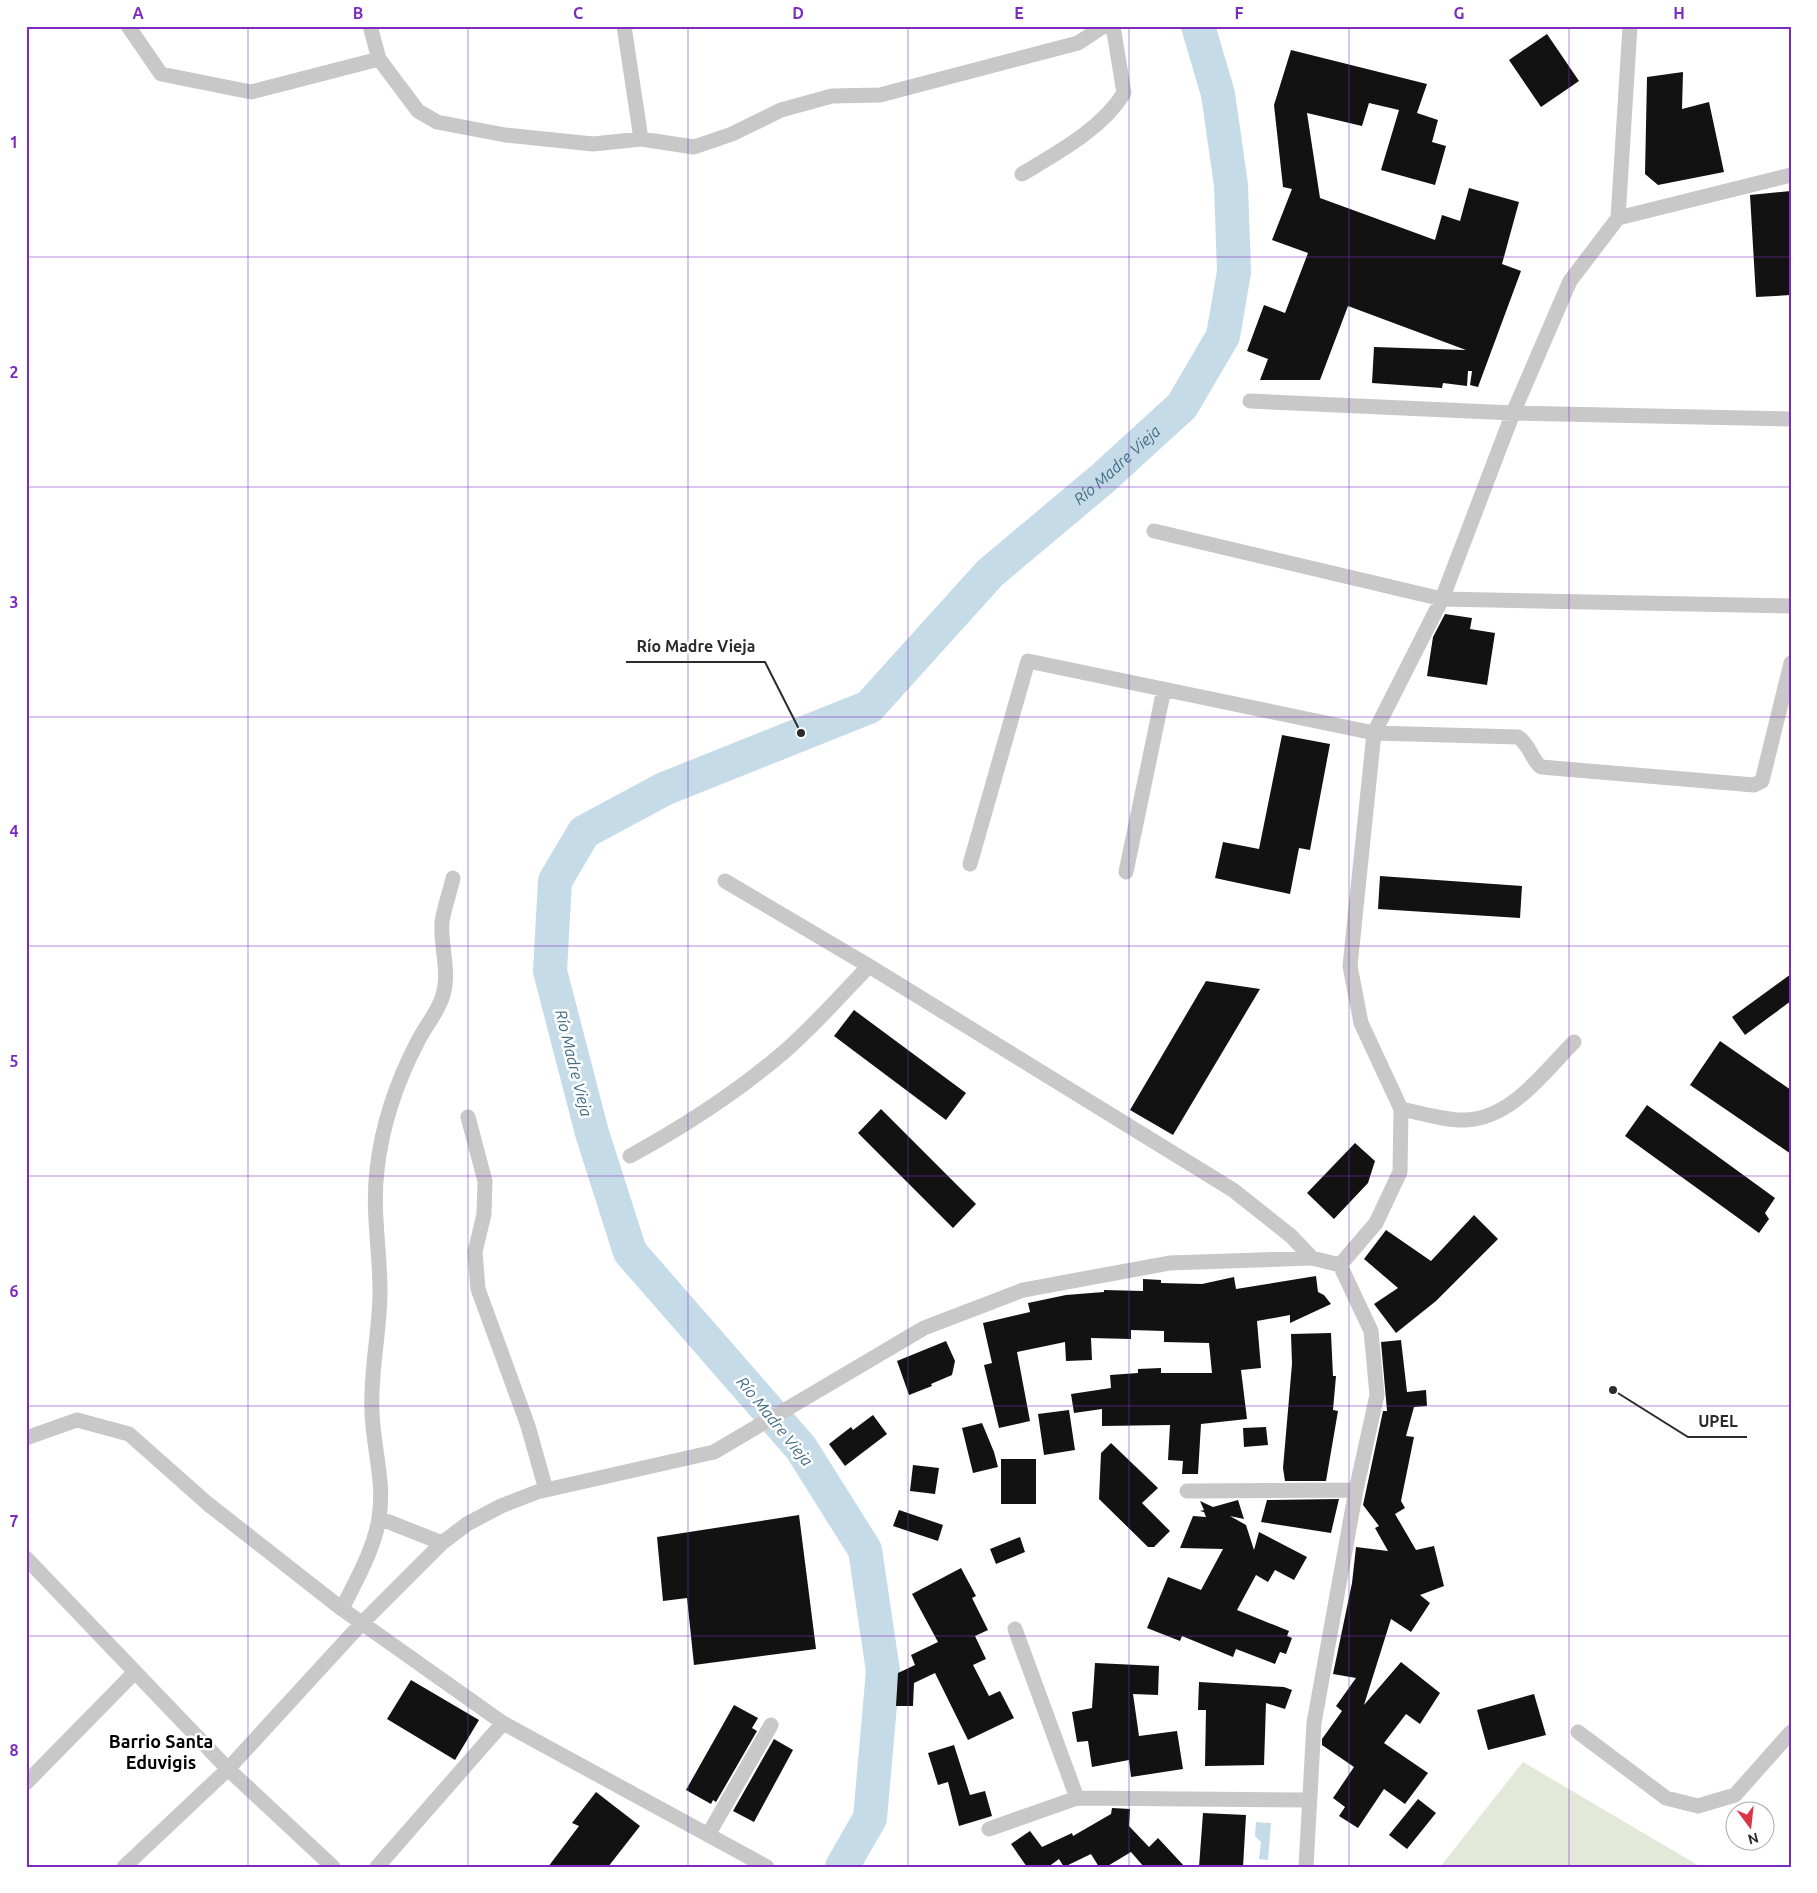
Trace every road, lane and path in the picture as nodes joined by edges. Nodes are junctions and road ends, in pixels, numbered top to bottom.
1 (128, 26) edge
2 (370, 26) edge
3 (624, 26) edge
4 (1104, 26) edge
5 (1112, 26) edge
6 (1630, 26) edge
7 (380, 59) junction
8 (641, 139) junction
9 (1022, 174) dead end
10 (1791, 175) edge
11 (1618, 218) junction
12 (1250, 400) dead end
13 (1513, 413) junction
14 (1791, 419) edge
15 (1154, 531) dead end
16 (1442, 599) junction
17 (1791, 606) edge
18 (1791, 663) edge
19 (1164, 690) junction
20 (1374, 733) junction
21 (970, 864) dead end
22 (1126, 872) dead end
23 (453, 878) dead end
24 (726, 882) dead end
25 (869, 966) junction
26 (1574, 1042) dead end
27 (1401, 1109) junction
28 (468, 1117) dead end
29 (630, 1156) dead end
30 (1312, 1258) junction
31 (1340, 1265) junction
32 (26, 1438) edge
33 (546, 1490) junction
34 (1356, 1490) junction
35 (1187, 1491) dead end
36 (379, 1518) junction
37 (442, 1543) junction
38 (26, 1558) edge
39 (342, 1609) junction
40 (361, 1624) junction
41 (1015, 1629) dead end
42 (135, 1672) junction
43 (503, 1723) junction
44 (772, 1725) dead end
45 (1578, 1732) dead end
46 (1791, 1732) edge
47 (228, 1769) junction
48 (26, 1783) edge
49 (1077, 1798) junction
50 (1309, 1800) junction
51 (989, 1829) dead end
52 (708, 1835) junction
53 (124, 1867) edge
54 (333, 1867) edge
55 (377, 1867) edge
56 (767, 1867) edge
57 (1306, 1867) edge

1 - 7 street
2 - 7 street
3 - 8 street
4 - 8 street
5 - 9 street
6 - 11 street
7 - 8 street
10 - 11 street
11 - 13 street
12 - 13 street
13 - 14 street
13 - 16 street
15 - 16 street
16 - 17 street
16 - 20 street
18 - 20 street
19 - 20 street
19 - 21 street
19 - 22 street
20 - 27 street
23 - 36 street
24 - 25 street
25 - 29 street
25 - 30 street
26 - 27 street
27 - 31 street
28 - 33 street
30 - 31 street
30 - 33 street
31 - 34 street
32 - 39 street
33 - 37 street
34 - 35 street
34 - 50 street
36 - 37 street
36 - 39 street
37 - 40 street
38 - 42 street
39 - 40 street
40 - 43 street
40 - 47 street
41 - 49 street
42 - 47 street
42 - 48 street
43 - 52 street
43 - 55 street
44 - 52 street
45 - 46 street
47 - 53 street
47 - 54 street
49 - 50 street
49 - 51 street
50 - 57 street
52 - 56 street

